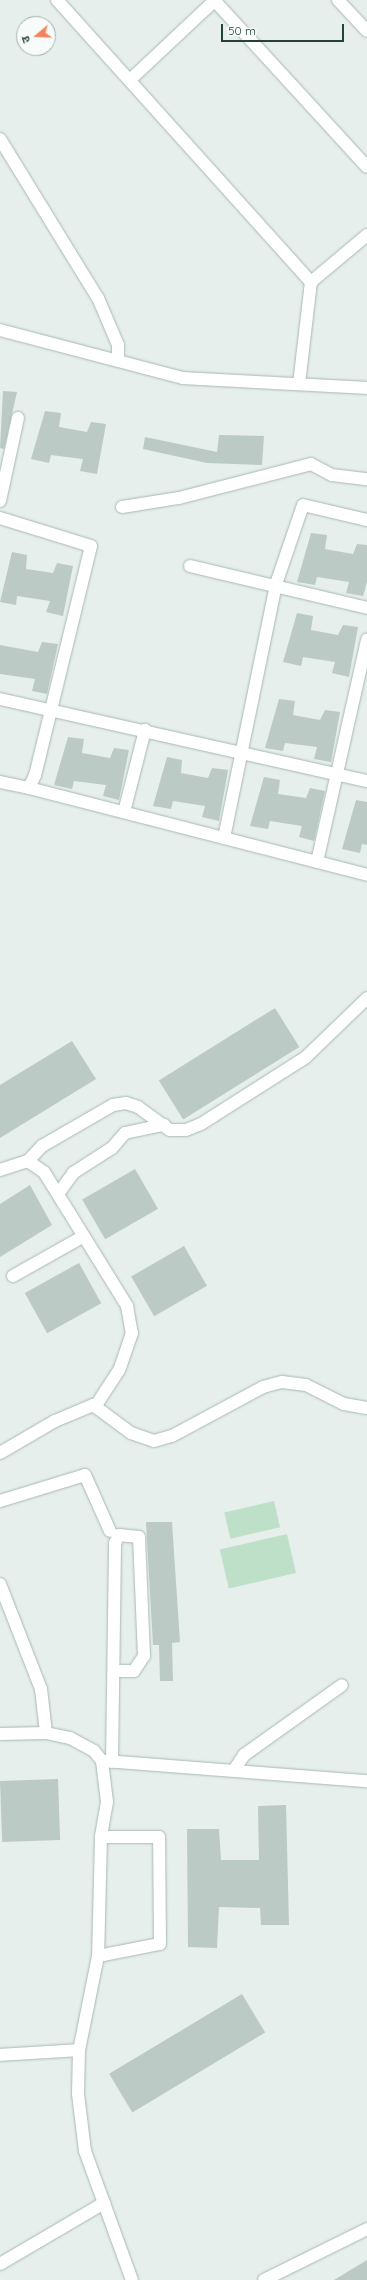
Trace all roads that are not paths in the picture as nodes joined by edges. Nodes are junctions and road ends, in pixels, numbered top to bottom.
1 (57, 0) edge
2 (214, 0) edge
3 (338, 0) edge
4 (367, 31) edge
5 (131, 79) junction
6 (0, 139) edge
7 (367, 167) edge
8 (367, 235) edge
9 (311, 282) junction
10 (0, 330) edge
11 (118, 361) junction
12 (299, 384) junction
13 (367, 388) edge
14 (18, 418) dead end
15 (367, 479) edge
16 (0, 501) edge
17 (122, 506) dead end
18 (0, 518) edge
19 (367, 520) edge
20 (190, 566) dead end
21 (276, 584) junction
22 (367, 608) edge
23 (367, 640) edge
24 (0, 699) edge
25 (54, 709) junction
26 (145, 730) junction
27 (240, 752) junction
28 (336, 774) junction
29 (367, 781) edge
30 (0, 782) edge
31 (29, 788) junction
32 (124, 812) junction
33 (224, 838) junction
34 (317, 862) junction
35 (367, 875) edge
36 (367, 998) edge
37 (164, 1125) junction
38 (28, 1161) junction
39 (0, 1170) edge
40 (58, 1194) junction
41 (84, 1236) junction
42 (13, 1276) dead end
43 (95, 1407) junction
44 (367, 1408) edge
45 (0, 1453) edge
46 (0, 1501) edge
47 (110, 1531) dead end
48 (0, 1584) edge
49 (115, 1671) junction
50 (342, 1685) dead end
51 (46, 1733) junction
52 (0, 1734) edge
53 (107, 1762) junction
54 (234, 1770) junction
55 (367, 1781) edge
56 (101, 1837) junction
57 (98, 1956) junction
58 (79, 2050) junction
59 (0, 2055) edge
60 (104, 2204) junction
61 (367, 2229) edge
62 (0, 2264) edge
63 (132, 2280) edge
64 (264, 2280) edge

1 - 5 street
2 - 5 street
2 - 7 street
3 - 4 street
5 - 9 street
6 - 11 street
8 - 9 street
9 - 12 street
10 - 11 street
11 - 12 street
12 - 13 street
14 - 16 street
15 - 17 street
18 - 25 street
19 - 21 street
20 - 21 street
21 - 22 street
21 - 27 street
23 - 28 street
24 - 25 street
25 - 26 street
25 - 31 street
26 - 27 street
26 - 32 street
27 - 28 street
27 - 33 street
28 - 29 street
28 - 34 street
30 - 31 street
31 - 32 street
32 - 33 street
33 - 34 street
34 - 35 street
36 - 37 street
37 - 38 street
37 - 40 street
38 - 39 street
38 - 40 street
40 - 41 street
41 - 42 street
41 - 43 street
43 - 44 street
43 - 45 street
46 - 47 street
48 - 51 street
49 - 49 street
49 - 53 street
50 - 54 street
51 - 52 street
51 - 53 street
53 - 54 street
53 - 56 street
54 - 55 street
56 - 57 street
56 - 57 street
57 - 58 street
58 - 59 street
58 - 60 street
60 - 62 street
60 - 63 street
61 - 64 street

